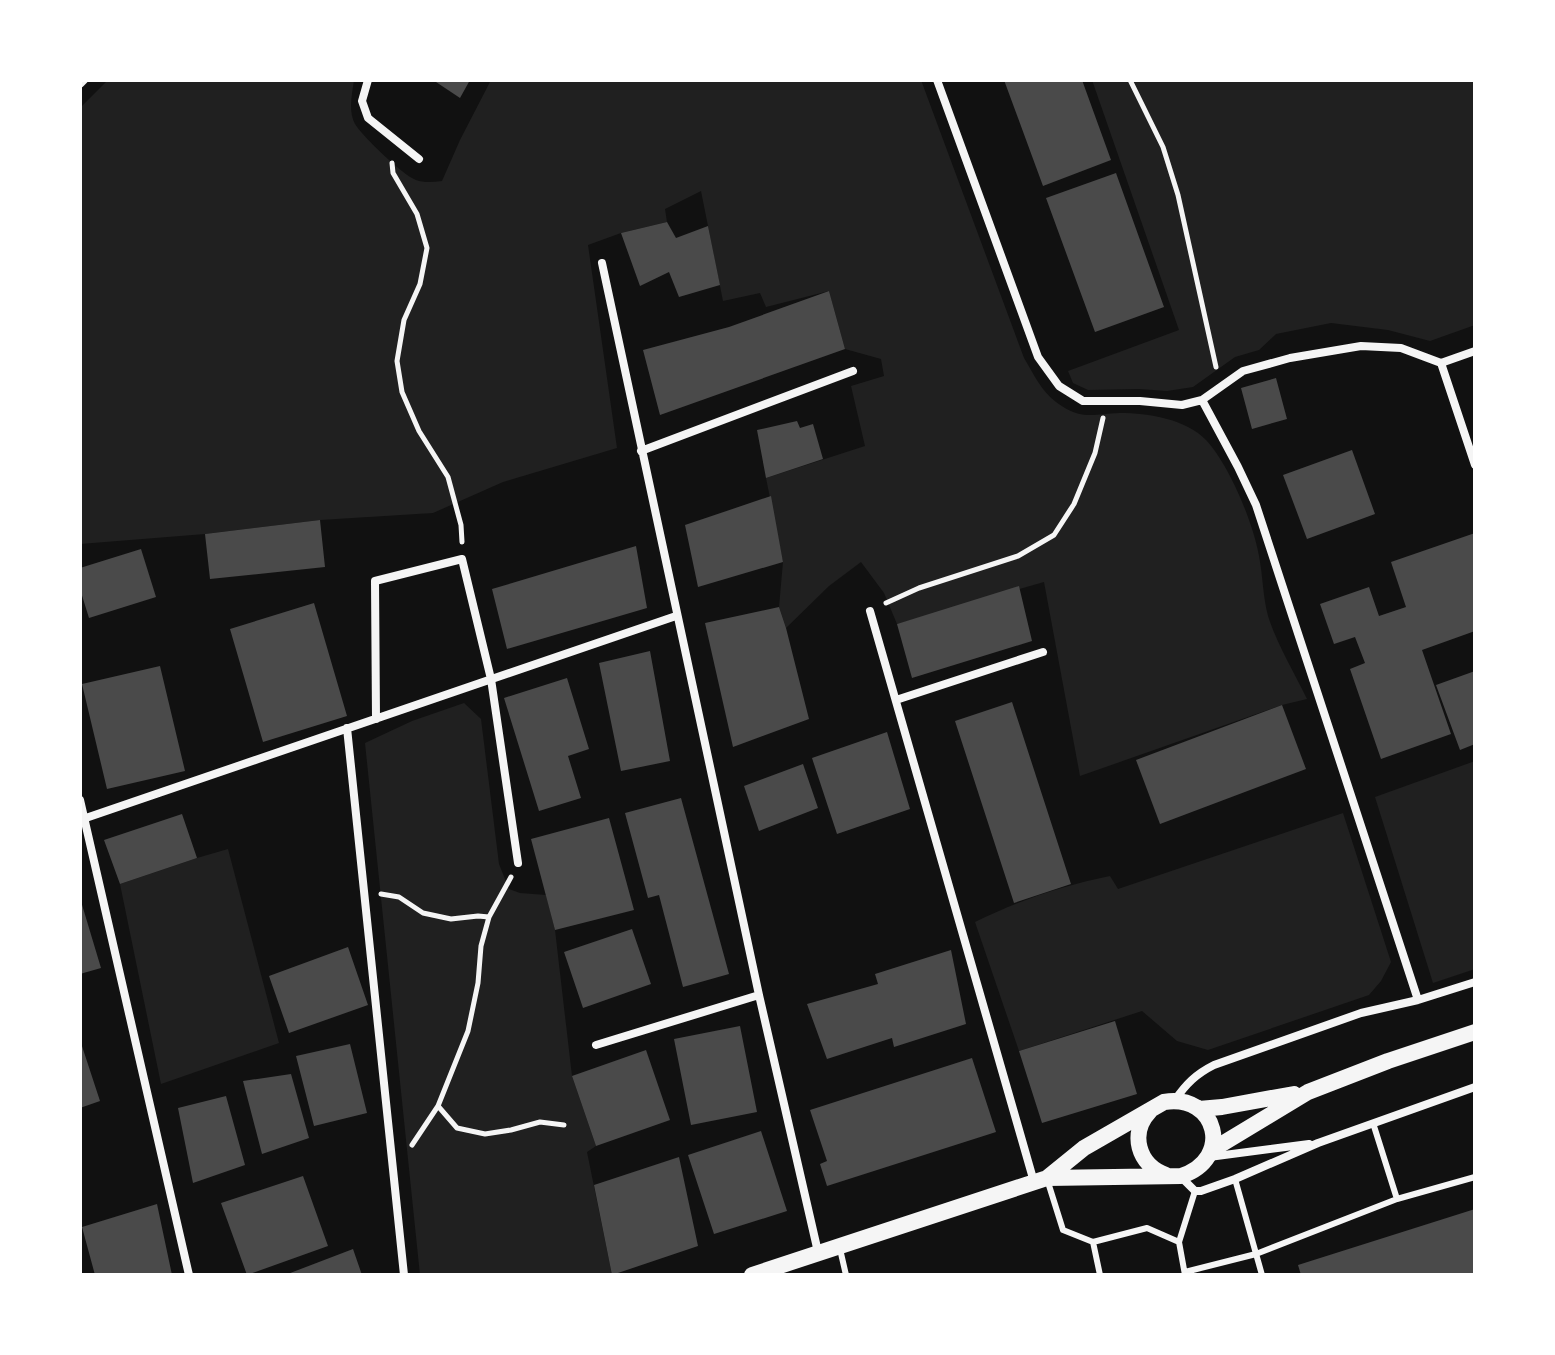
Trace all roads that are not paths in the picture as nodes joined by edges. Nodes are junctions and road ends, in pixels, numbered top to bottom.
1 (368, 80) edge
2 (937, 80) edge
3 (419, 159) dead end
4 (602, 263) dead end
5 (1475, 351) edge
6 (1441, 363) junction
7 (853, 371) dead end
8 (1202, 400) junction
9 (641, 451) junction
10 (1475, 465) edge
11 (870, 611) road end
12 (676, 616) junction
13 (1043, 652) dead end
14 (491, 679) junction
15 (896, 700) junction
16 (376, 719) junction
17 (347, 728) junction
18 (80, 800) edge
19 (82, 820) edge
20 (518, 863) road end
21 (1475, 982) edge
22 (759, 995) junction
23 (1418, 1000) junction
24 (1475, 1032) edge
25 (596, 1045) dead end
26 (1475, 1087) edge
27 (1308, 1092) junction
28 (1175, 1100) junction
29 (1153, 1108) junction
30 (1199, 1109) junction
31 (1373, 1123) junction
32 (1318, 1143) junction
33 (1211, 1153) junction
34 (1174, 1176) junction
35 (1475, 1177) edge
36 (1235, 1179) junction
37 (1040, 1180) junction
38 (1195, 1191) junction
39 (1397, 1199) junction
40 (1093, 1242) junction
41 (1179, 1242) junction
42 (839, 1245) junction
43 (818, 1252) junction
44 (1256, 1254) junction
45 (1185, 1274) edge
46 (189, 1275) edge
47 (404, 1275) edge
48 (752, 1275) edge
49 (846, 1275) edge
50 (1100, 1275) edge
51 (1262, 1275) edge

1 - 3 street
2 - 8 street
4 - 9 street
5 - 6 street
6 - 8 street
6 - 10 street
7 - 9 street
8 - 23 street
9 - 12 street
11 - 15 street
12 - 14 street
12 - 22 street
13 - 15 street
14 - 16 street
14 - 16 street
14 - 20 street
15 - 37 street
16 - 17 street
17 - 19 street
17 - 47 street
18 - 19 street
19 - 46 street
21 - 23 street
22 - 25 street
22 - 43 street
23 - 28 street
24 - 27 main road
26 - 31 street
27 - 30 main road
27 - 33 main road
28 - 29 main road
28 - 30 main road
29 - 34 main road
29 - 37 main road
30 - 33 main road
31 - 32 street
31 - 39 lane
32 - 33 street
32 - 36 street
33 - 34 main road
34 - 37 main road
34 - 38 street
35 - 39 lane
36 - 38 street
36 - 44 lane
37 - 40 lane
37 - 42 main road
38 - 41 lane
39 - 44 lane
40 - 41 lane
40 - 50 lane
41 - 45 lane
42 - 43 main road
42 - 49 lane
43 - 48 main road
44 - 45 lane
44 - 51 lane

